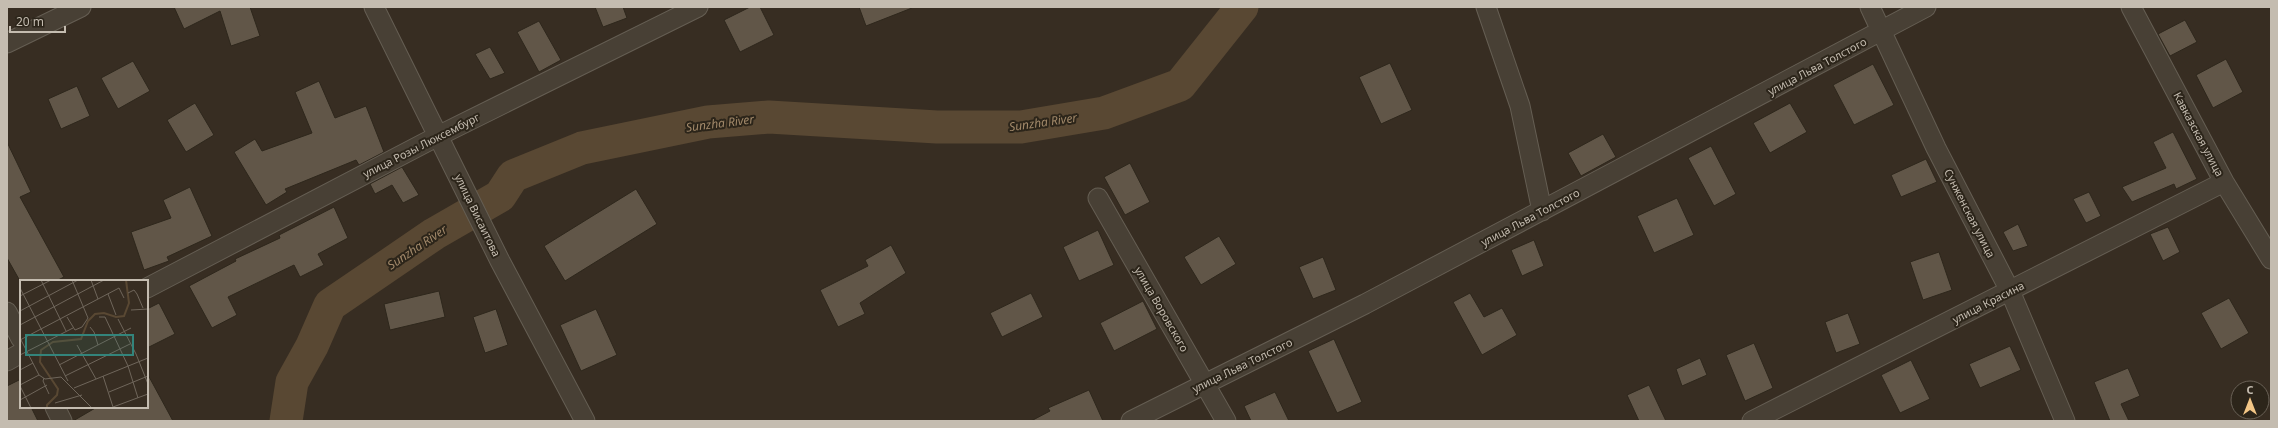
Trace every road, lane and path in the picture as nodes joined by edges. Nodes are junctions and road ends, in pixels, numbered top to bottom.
1 (82, 7) edge
2 (374, 7) edge
3 (698, 7) edge
4 (1486, 7) edge
5 (1870, 7) edge
6 (1926, 7) edge
7 (2131, 7) edge
8 (1881, 32) junction
9 (7, 44) edge
10 (438, 136) junction
11 (2224, 182) junction
12 (1098, 198) dead end
13 (1542, 211) junction
14 (2271, 259) edge
15 (148, 287) edge
16 (2010, 292) junction
17 (7, 312) edge
18 (20, 338) edge
19 (20, 354) edge
20 (7, 361) edge
21 (1204, 384) junction
22 (56, 408) edge
23 (62, 421) edge
24 (585, 421) edge
25 (1131, 421) edge
26 (1226, 421) edge
27 (1752, 421) edge
28 (2065, 421) edge

1 - 9 street
2 - 10 street, улица Висаитова
3 - 10 street, улица Розы Люксембург
4 - 13 street
5 - 8 street, Сунженская улица
6 - 8 street, улица Льва Толстого
7 - 11 street, Кавказская улица
8 - 13 street, улица Льва Толстого
8 - 16 street, Сунженская улица
10 - 15 street, улица Розы Люксембург
10 - 24 street, улица Висаитова
11 - 14 street, Кавказская улица
11 - 16 street, улица Красина
12 - 21 street, улица Воровского
13 - 21 street, улица Льва Толстого
16 - 27 street, улица Красина
16 - 28 street, Сунженская улица
17 - 18 street
19 - 20 street
21 - 25 street, улица Льва Толстого
21 - 26 street, улица Воровского
22 - 23 street

